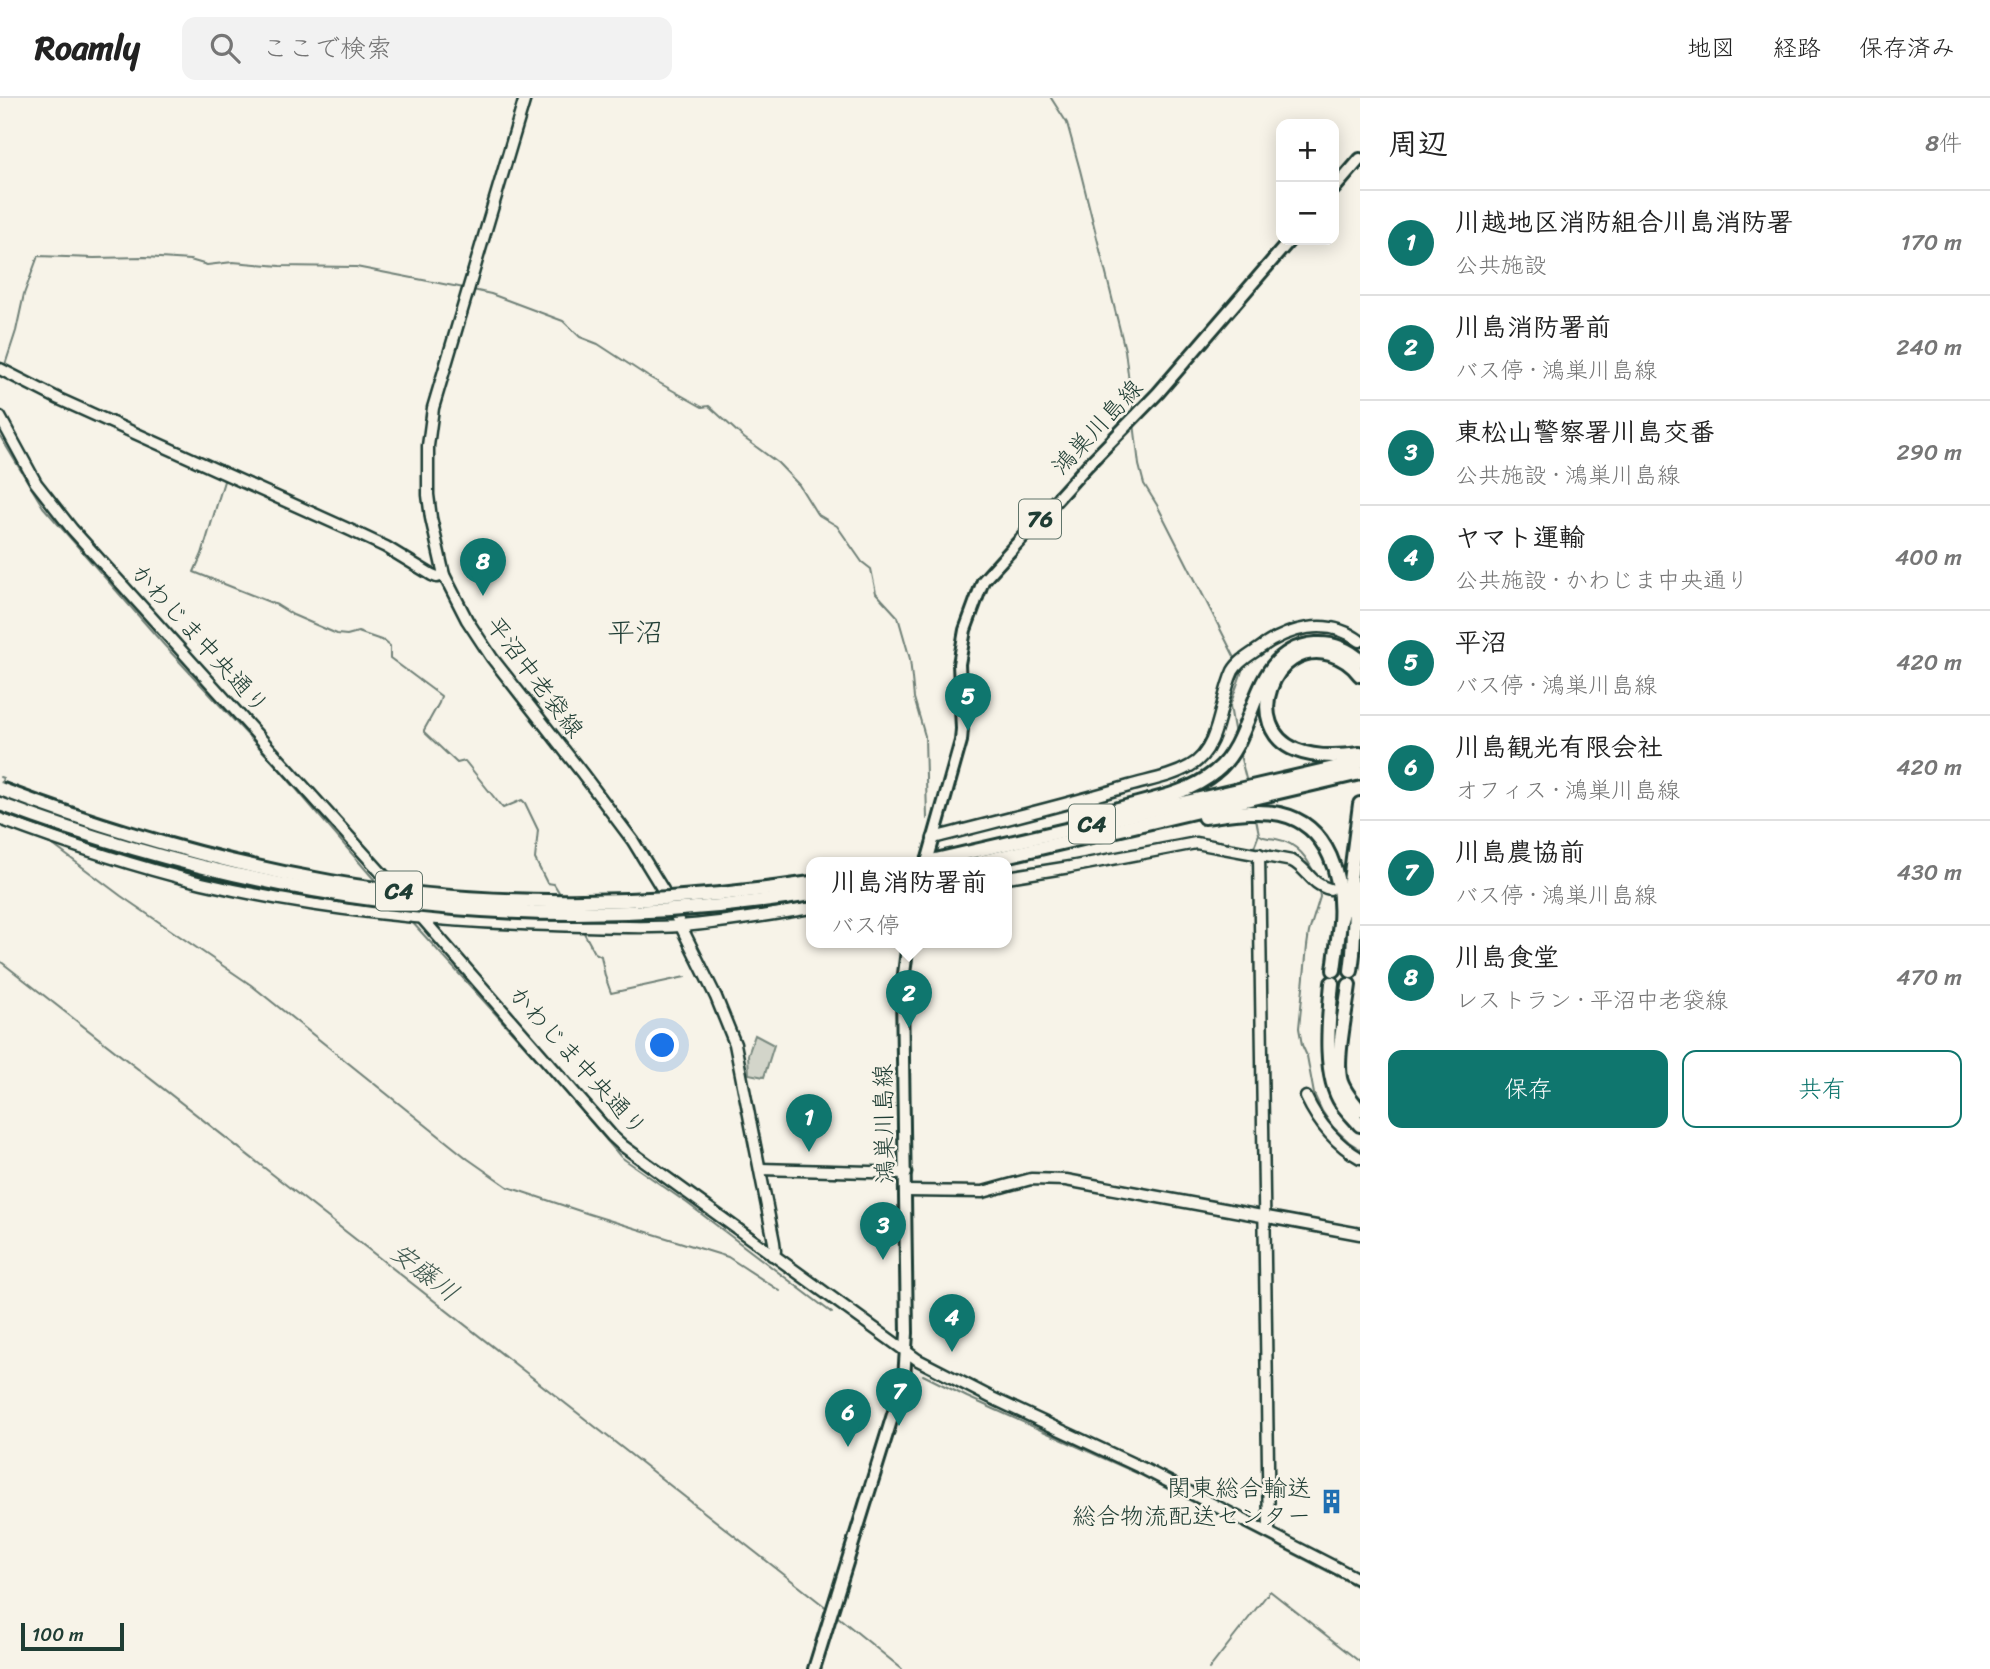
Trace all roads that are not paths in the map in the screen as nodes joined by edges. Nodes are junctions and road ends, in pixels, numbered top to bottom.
1 (525, 98) edge
2 (1360, 159) edge
3 (1339, 183) edge
4 (1286, 245) edge
5 (0, 369) edge
6 (0, 417) edge
7 (444, 575) junction
8 (1360, 641) edge
9 (1360, 660) edge
10 (1360, 675) edge
11 (1353, 763) edge
12 (1360, 773) edge
13 (0, 789) edge
14 (1249, 794) junction
15 (0, 804) edge
16 (1360, 804) edge
17 (1179, 816) junction
18 (0, 819) edge
19 (933, 838) junction
20 (1024, 841) junction
21 (1255, 854) junction
22 (927, 857) edge
23 (950, 857) edge
24 (1002, 857) edge
25 (1360, 859) edge
26 (1012, 876) edge
27 (806, 884) edge
28 (1321, 885) dead end
29 (806, 895) edge
30 (806, 909) edge
31 (422, 918) junction
32 (1360, 919) edge
33 (1340, 923) junction
34 (681, 926) junction
35 (907, 948) edge
36 (1353, 954) junction
37 (1334, 970) dead end
38 (1351, 971) dead end
39 (1332, 983) dead end
40 (1349, 985) dead end
41 (1306, 1097) dead end
42 (1360, 1110) edge
43 (1360, 1125) edge
44 (1360, 1158) edge
45 (760, 1169) junction
46 (906, 1173) junction
47 (906, 1191) junction
48 (1264, 1217) junction
49 (1360, 1234) edge
50 (772, 1255) junction
51 (907, 1352) junction
52 (1269, 1533) junction
53 (1360, 1580) edge
54 (814, 1669) edge

1 - 7 street, 平沼中老袋線
2 - 3 main road
4 - 19 main road, 鴻巣川島線 / 76
5 - 7 street
6 - 31 street, かわじま中央通り
7 - 34 street, 平沼中老袋線
8 - 19 street
9 - 20 highway
10 - 11 highway
11 - 12 highway, C4
11 - 14 highway, C4
13 - 27 highway, C4, bridge
14 - 17 highway, C4
14 - 20 highway, C4
15 - 29 highway, C4, bridge
16 - 33 highway
17 - 24 highway, C4
17 - 33 highway
18 - 31 street
19 - 22 main road, 鴻巣川島線 / 76
20 - 23 highway, C4
21 - 26 street
21 - 28 street
21 - 48 street
25 - 36 highway
30 - 34 street
31 - 34 street
31 - 50 street, かわじま中央通り
32 - 36 highway
33 - 37 highway
34 - 45 street, 平沼中老袋線
35 - 46 main road, 鴻巣川島線
36 - 38 highway
39 - 43 highway
40 - 42 highway
41 - 44 street
45 - 46 street
45 - 50 street, 平沼中老袋線
46 - 47 main road, 鴻巣川島線
47 - 48 street
47 - 51 main road, 鴻巣川島線
48 - 49 street
48 - 52 street
50 - 51 street, かわじま中央通り
51 - 52 street, かわじま中央通り
51 - 54 main road, 鴻巣川島線
52 - 53 street, かわじま中央通り

